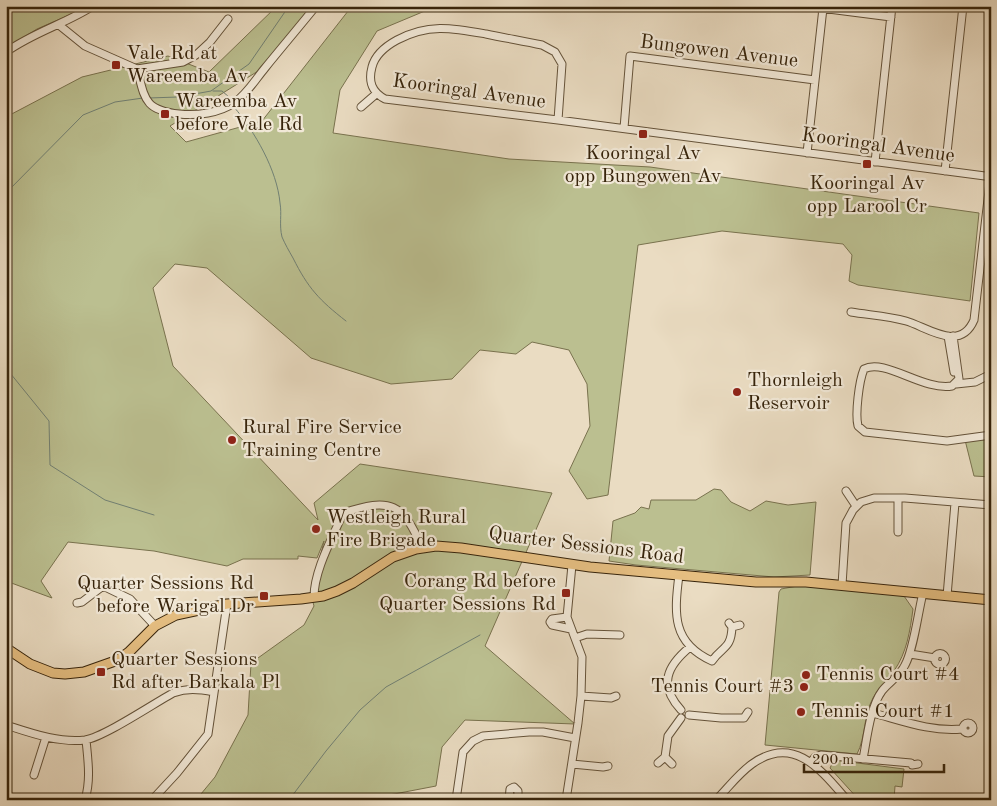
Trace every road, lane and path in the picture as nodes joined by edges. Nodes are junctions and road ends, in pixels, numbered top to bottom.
1 (93, 6) edge
2 (316, 6) edge
3 (805, 6) edge
4 (892, 6) edge
5 (963, 6) edge
6 (823, 8) junction
7 (891, 17) junction
8 (228, 19) dead end
9 (59, 25) junction
10 (6, 52) edge
11 (137, 69) junction
12 (815, 80) junction
13 (376, 94) junction
14 (361, 107) dead end
15 (558, 120) junction
16 (624, 128) junction
17 (808, 153) junction
18 (875, 162) junction
19 (945, 171) junction
20 (989, 178) edge
21 (988, 215) edge
22 (851, 312) dead end
23 (951, 336) junction
24 (991, 374) edge
25 (956, 383) junction
26 (991, 435) edge
27 (846, 491) dead end
28 (898, 498) junction
29 (955, 502) junction
30 (991, 505) edge
31 (856, 506) junction
32 (898, 532) dead end
33 (422, 548) junction
34 (572, 565) junction
35 (679, 575) junction
36 (842, 585) junction
37 (923, 593) junction
38 (947, 596) junction
39 (314, 597) junction
40 (991, 600) edge
41 (77, 603) dead end
42 (227, 604) junction
43 (567, 617) junction
44 (155, 626) junction
45 (740, 626) dead end
46 (571, 629) junction
47 (620, 635) dead end
48 (575, 638) junction
49 (690, 647) junction
50 (6, 648) edge
51 (910, 654) junction
52 (935, 658) dead end
53 (214, 692) junction
54 (581, 696) junction
55 (616, 696) dead end
56 (681, 710) junction
57 (873, 713) junction
58 (689, 715) junction
59 (746, 717) dead end
60 (681, 718) junction
61 (6, 725) edge
62 (962, 729) dead end
63 (46, 737) junction
64 (575, 738) junction
65 (86, 740) junction
66 (665, 757) junction
67 (828, 757) junction
68 (863, 759) junction
69 (811, 762) junction
70 (658, 763) dead end
71 (911, 763) dead end
72 (572, 764) junction
73 (672, 764) dead end
74 (608, 766) dead end
75 (819, 768) junction
76 (34, 775) dead end
77 (721, 798) edge
78 (85, 800) edge
79 (152, 800) edge
80 (456, 800) edge
81 (509, 800) edge
82 (518, 800) edge
83 (566, 800) edge
84 (847, 800) edge

1 - 9 street
2 - 11 street
3 - 6 street
4 - 7 street
5 - 19 street
6 - 7 street
6 - 12 street
7 - 18 street
8 - 11 street
9 - 10 street
9 - 11 street
12 - 16 street, Bungowen Avenue
12 - 17 street
13 - 14 street
13 - 15 street, Kooringal Avenue
13 - 15 street, Kooringal Avenue
15 - 16 street, Kooringal Avenue
16 - 17 street, Kooringal Avenue
17 - 18 street, Kooringal Avenue
18 - 19 street, Kooringal Avenue
19 - 20 street, Kooringal Avenue
20 - 21 street
21 - 23 street
22 - 23 street
23 - 25 street
24 - 25 street
25 - 26 street
27 - 31 street
28 - 29 street
28 - 31 street
28 - 32 street
29 - 30 street
29 - 38 street
31 - 36 street
33 - 34 main road, Quarter Sessions Road
33 - 39 main road, Quarter Sessions Road
33 - 39 street
34 - 35 main road, Quarter Sessions Road
34 - 43 street
35 - 36 main road, Quarter Sessions Road
35 - 49 street
36 - 37 main road, Quarter Sessions Road
37 - 38 main road, Quarter Sessions Road
37 - 51 street
38 - 40 main road, Quarter Sessions Road
39 - 42 main road, Quarter Sessions Road
41 - 44 street
42 - 44 main road, Quarter Sessions Road
42 - 53 street
43 - 46 street
43 - 46 street
44 - 50 main road, Quarter Sessions Road
45 - 49 street
46 - 48 street
47 - 48 street
48 - 54 street
49 - 56 street
51 - 52 street
51 - 57 street
53 - 65 street
53 - 79 street
54 - 55 street
54 - 64 street
56 - 58 street
56 - 60 street
57 - 62 street
57 - 68 street
58 - 59 street
58 - 60 street
60 - 66 street
61 - 63 street
63 - 65 street
63 - 76 street
64 - 72 street
64 - 80 street
65 - 78 street
66 - 70 street
66 - 73 street
67 - 68 street
67 - 69 street
67 - 75 street
68 - 71 street
69 - 75 street
69 - 77 street
72 - 74 street
72 - 83 street
75 - 84 street
81 - 82 street

